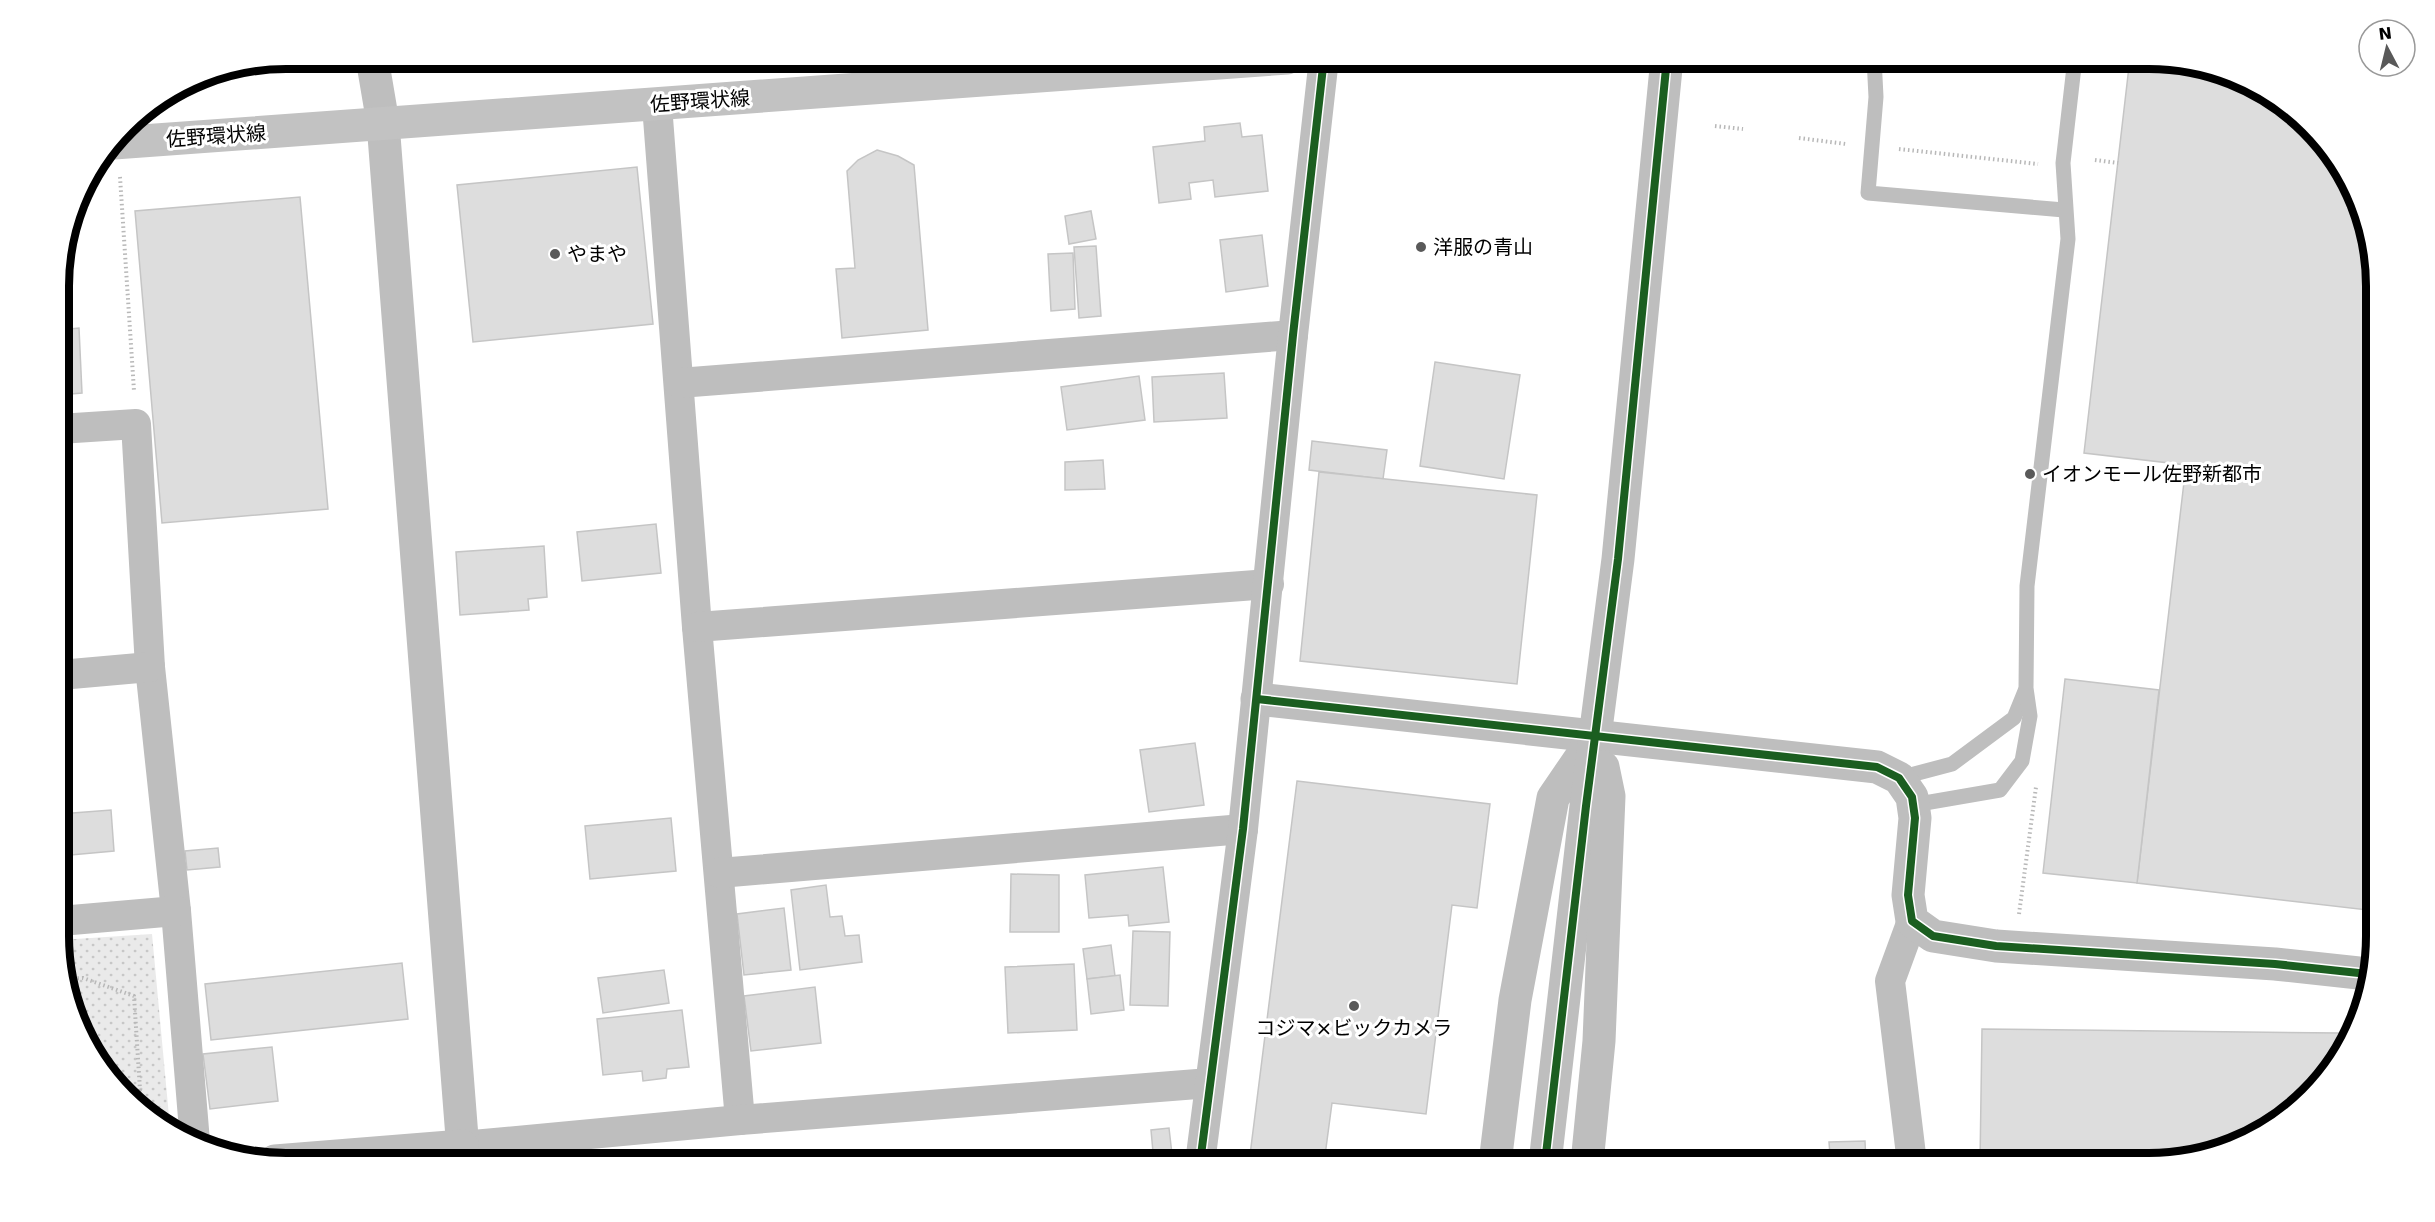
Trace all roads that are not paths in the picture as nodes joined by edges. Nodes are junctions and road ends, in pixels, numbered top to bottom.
1 (374, 69) edge
2 (1140, 69) edge
3 (1323, 69) edge
4 (1666, 69) edge
5 (1875, 69) edge
6 (2069, 69) edge
7 (657, 105) junction
8 (383, 123) junction
9 (123, 142) edge
10 (2064, 210) junction
11 (1293, 335) junction
12 (679, 383) junction
13 (69, 428) edge
14 (1269, 584) junction
15 (697, 627) junction
16 (150, 667) junction
17 (69, 674) edge
18 (2026, 688) junction
19 (1257, 699) junction
20 (1597, 735) junction
21 (1906, 791) junction
22 (1243, 829) junction
23 (719, 873) junction
24 (176, 911) junction
25 (69, 920) edge
26 (1912, 921) junction
27 (2363, 973) edge
28 (1210, 1083) junction
29 (740, 1120) junction
30 (194, 1133) edge
31 (463, 1153) edge
32 (479, 1153) edge
33 (1201, 1153) edge
34 (1496, 1153) edge
35 (1546, 1153) edge
36 (1588, 1153) edge
37 (1911, 1153) edge

1 - 8 street
2 - 7 main road, 佐野環状線
3 - 11 street
4 - 20 street
5 - 10 lane
6 - 10 lane
7 - 8 main road, 佐野環状線
7 - 12 street
8 - 9 main road, 佐野環状線
8 - 31 street
10 - 18 lane
11 - 12 street
11 - 14 street
12 - 15 street
13 - 16 street
14 - 15 street
14 - 19 street
15 - 23 street
16 - 17 street
16 - 24 street
18 - 21 lane
18 - 21 lane
19 - 20 street
19 - 22 street
20 - 21 street
20 - 34 street
20 - 35 street
20 - 36 street
21 - 26 street
22 - 23 street
22 - 28 street
23 - 29 street
24 - 25 street
24 - 30 street
26 - 27 street
26 - 37 street
28 - 29 street
28 - 33 street
29 - 32 street

